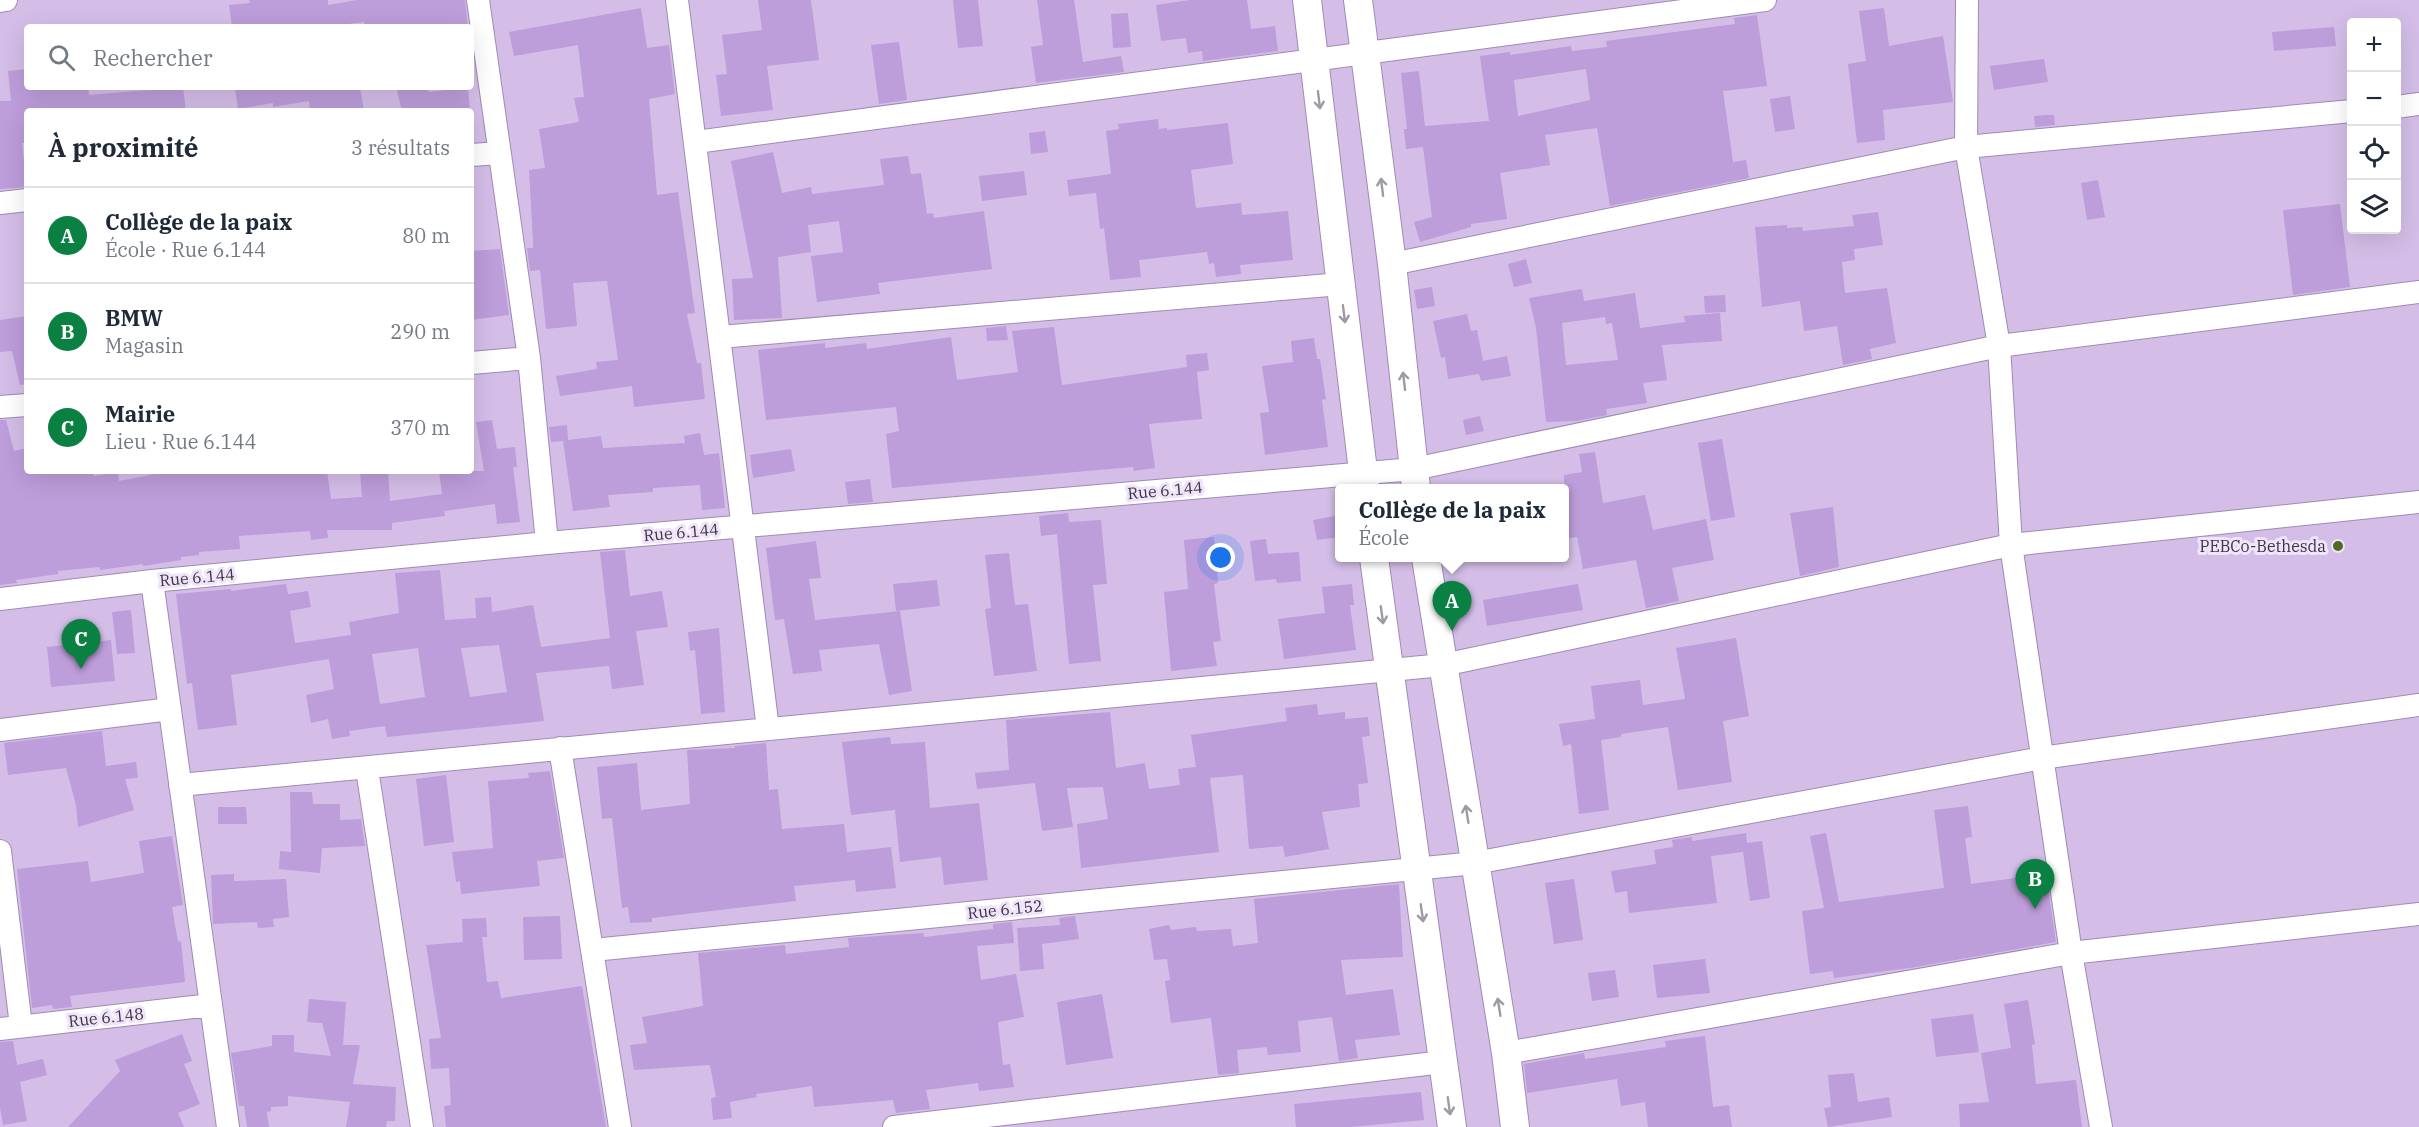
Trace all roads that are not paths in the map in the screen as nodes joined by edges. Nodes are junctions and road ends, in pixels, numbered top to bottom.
1 (6, 0) edge
2 (478, 0) edge
3 (677, 0) edge
4 (1307, 0) edge
5 (1358, 0) edge
6 (1765, 0) edge
7 (1967, 0) edge
8 (0, 1) edge
9 (1364, 53) junction
10 (1314, 60) junction
11 (2419, 104) edge
12 (2401, 106) edge
13 (2347, 111) edge
14 (696, 142) junction
15 (1966, 147) junction
16 (500, 153) junction
17 (474, 155) edge
18 (24, 200) edge
19 (0, 203) edge
20 (1392, 264) junction
21 (1341, 284) junction
22 (2419, 292) edge
23 (720, 337) junction
24 (1999, 346) junction
25 (529, 358) junction
26 (474, 363) edge
27 (24, 405) edge
28 (0, 407) edge
29 (1415, 479) edge
30 (1364, 481) edge
31 (2419, 502) edge
32 (741, 527) junction
33 (547, 543) junction
34 (2011, 545) junction
35 (1375, 562) edge
36 (1427, 562) edge
37 (152, 581) junction
38 (0, 599) edge
39 (1443, 665) junction
40 (1389, 672) junction
41 (2419, 705) edge
42 (170, 709) junction
43 (768, 729) junction
44 (0, 730) edge
45 (560, 748) junction
46 (2042, 758) junction
47 (367, 769) junction
48 (180, 785) junction
49 (0, 851) edge
50 (1475, 863) junction
51 (1416, 868) junction
52 (2419, 914) edge
53 (593, 950) junction
54 (2072, 953) junction
55 (211, 1005) junction
56 (10, 1028) edge
57 (1506, 1053) junction
58 (1443, 1062) junction
59 (228, 1127) edge
60 (422, 1127) edge
61 (620, 1127) edge
62 (894, 1127) edge
63 (1452, 1127) edge
64 (1515, 1127) edge
65 (2101, 1127) edge

1 - 8 street
2 - 16 street
3 - 14 street
4 - 10 main road
5 - 9 main road
6 - 9 street
7 - 15 street
9 - 10 street
20 -> 9 main road
10 - 14 street
10 -> 21 main road
11 - 12 street
13 - 15 street
14 - 23 street
15 - 20 street
15 - 24 street
16 - 17 street
16 - 25 street
18 - 19 street
29 -> 20 main road
21 - 23 street
21 -> 30 main road
22 - 24 street, Rue 6.144
23 - 32 street
24 - 29 street, Rue 6.144
24 - 34 street
25 - 26 street
25 - 33 street
27 - 28 street
29 - 30 street, Rue 6.144
30 - 32 street, Rue 6.144
31 - 34 street
32 - 33 street, Rue 6.144
32 - 43 street
33 - 37 street, Rue 6.144
34 - 39 street
34 - 46 street
35 -> 40 main road
36 - 39 main road
37 - 38 street, Rue 6.144
37 - 42 street
39 - 40 street
50 -> 39 main road
40 - 43 street
40 - 51 main road
41 - 46 street, Rue 6.152
42 - 44 street
42 - 48 street
43 - 45 street
45 - 47 street
45 - 53 street
46 - 50 street, Rue 6.152
46 - 54 street
47 - 48 street
47 - 60 street
48 - 55 street
49 - 56 street
50 - 51 street, Rue 6.152
57 -> 50 main road
51 - 53 street, Rue 6.152
51 -> 58 main road
52 - 54 street
53 - 61 street
54 - 57 street
54 - 65 street
55 - 56 street, Rue 6.148
55 - 59 street
57 - 64 main road
58 - 62 street
58 -> 63 main road

